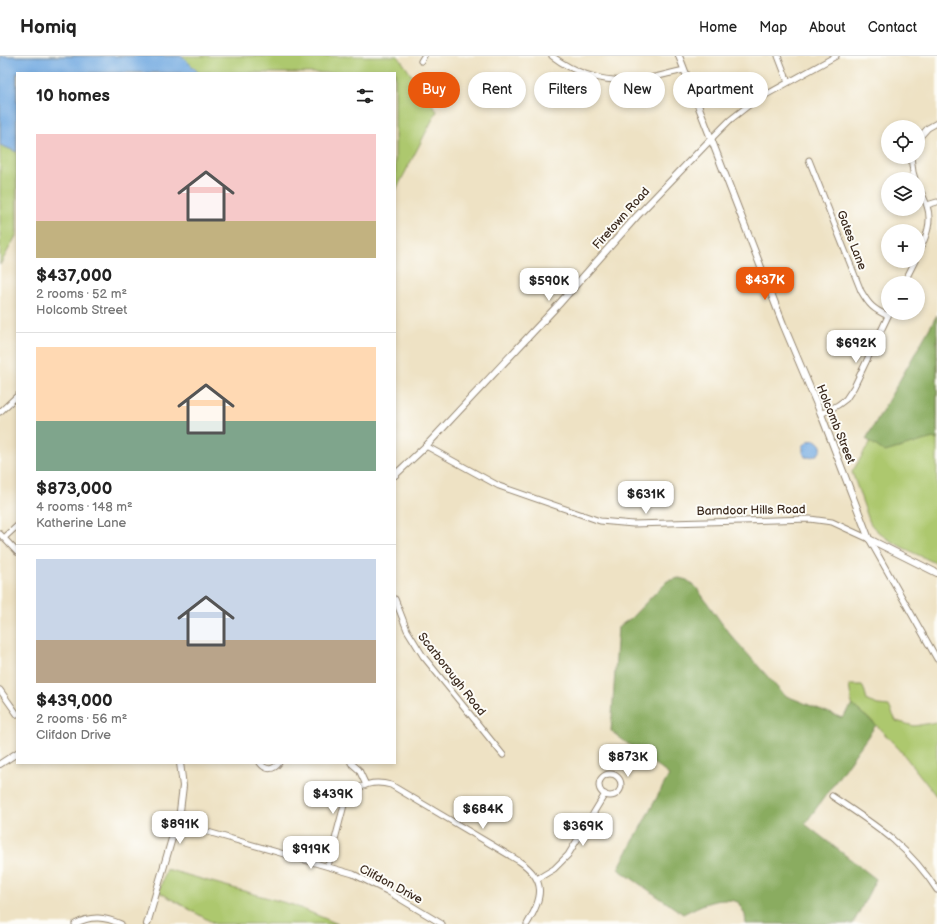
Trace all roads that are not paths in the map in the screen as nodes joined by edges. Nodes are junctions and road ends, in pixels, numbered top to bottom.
1 (552, 56) edge
2 (679, 56) edge
3 (778, 56) edge
4 (836, 56) edge
5 (684, 70) junction
6 (788, 82) junction
7 (937, 123) edge
8 (925, 131) edge
9 (712, 138) junction
10 (809, 160) dead end
11 (925, 201) edge
12 (937, 202) edge
13 (927, 205) junction
14 (925, 239) edge
15 (881, 311) edge
16 (886, 320) edge
17 (16, 397) edge
18 (0, 412) edge
19 (821, 414) junction
20 (426, 446) junction
21 (396, 474) edge
22 (16, 527) edge
23 (2, 536) edge
24 (870, 538) junction
25 (16, 551) edge
26 (937, 572) edge
27 (396, 602) edge
28 (937, 659) edge
29 (0, 690) edge
30 (16, 713) edge
31 (16, 754) edge
32 (503, 755) dead end
33 (0, 764) edge
34 (180, 764) edge
35 (261, 764) edge
36 (278, 764) edge
37 (353, 764) edge
38 (366, 785) junction
39 (605, 794) junction
40 (832, 796) dead end
41 (177, 823) junction
42 (328, 866) junction
43 (537, 879) junction
44 (937, 890) edge
45 (75, 924) edge
46 (121, 924) edge
47 (146, 924) edge
48 (442, 924) edge
49 (527, 924) edge

1 - 5 street
2 - 5 street, Holcomb Street
3 - 6 street
4 - 6 street, Firetown Road
5 - 9 street, Holcomb Street
6 - 9 street, Firetown Road
7 - 8 street
9 - 19 street, Holcomb Street
9 - 20 street, Firetown Road
10 - 15 street, Gates Lane
11 - 13 street
12 - 13 street
13 - 14 street
16 - 19 street
17 - 18 street
19 - 24 street, Holcomb Street
20 - 21 street, Firetown Road
20 - 24 street, Barndoor Hills Road
22 - 23 street
23 - 25 street
24 - 26 street, Barndoor Hills Road
24 - 28 street, Holcomb Street
27 - 32 street, Scarborough Road
29 - 30 street
31 - 33 street
34 - 41 street
35 - 36 street
37 - 38 street
38 - 42 street
38 - 43 street
39 - 39 street
39 - 43 street
40 - 44 street
41 - 42 street, Clifdon Drive
41 - 47 street
42 - 48 street, Clifdon Drive
43 - 49 street
45 - 46 street

